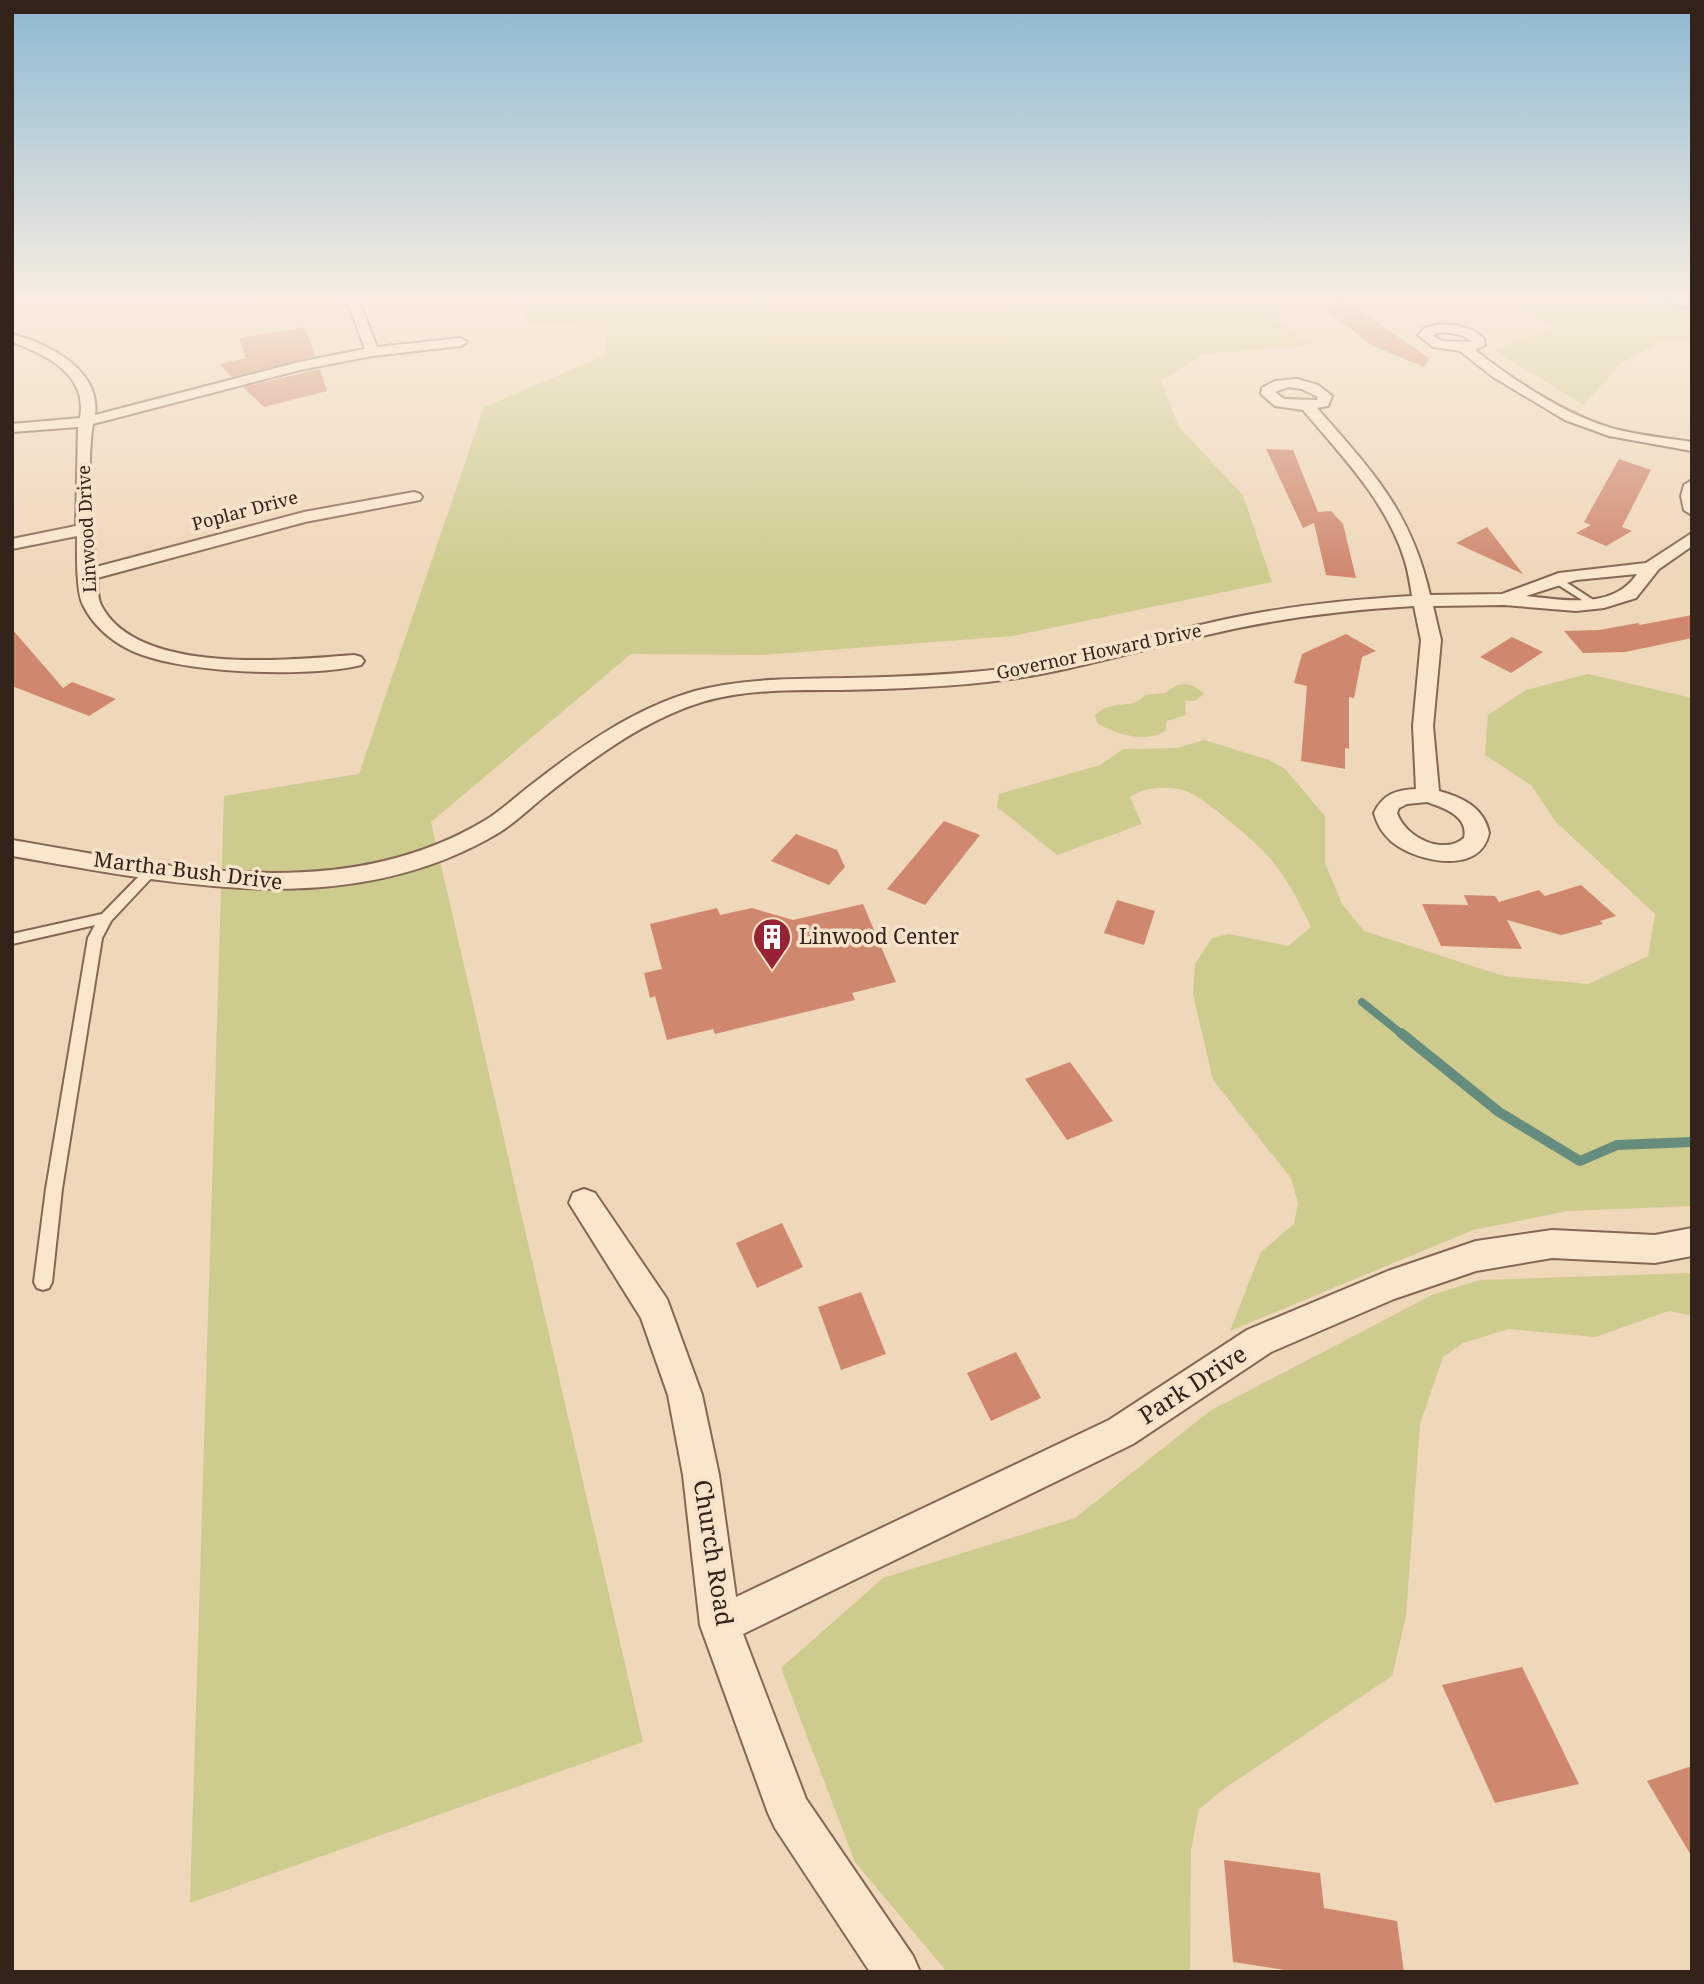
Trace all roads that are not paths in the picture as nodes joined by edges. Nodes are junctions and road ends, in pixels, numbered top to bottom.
1 (86, 391) edge
2 (203, 391) edge
3 (1526, 391) edge
4 (1307, 407) dead end
5 (86, 422) junction
6 (12, 428) edge
7 (1692, 447) edge
8 (414, 497) dead end
9 (84, 530) junction
10 (1692, 538) edge
11 (12, 544) edge
12 (1669, 555) junction
13 (1692, 565) edge
14 (1650, 568) junction
15 (88, 575) junction
16 (1555, 579) junction
17 (1505, 600) junction
18 (1422, 602) junction
19 (1596, 605) junction
20 (354, 661) dead end
21 (693, 698) joint
22 (1428, 795) dead end
23 (12, 848) edge
24 (152, 870) junction
25 (106, 918) junction
26 (12, 939) edge
27 (584, 1203) dead end
28 (1692, 1242) edge
29 (43, 1282) dead end
30 (720, 1625) junction
31 (897, 1972) edge

1 - 5 street, Linwood Drive
2 - 5 street
3 - 7 street
4 - 18 street
5 - 6 street
5 - 9 street, Linwood Drive
8 - 15 street, Poplar Drive
9 - 11 street
9 - 15 street, Linwood Drive
10 - 12 street, Governor Howard Drive
12 - 13 street
12 - 14 street, Governor Howard Drive
14 - 16 street, Governor Howard Drive
14 - 19 street, Governor Howard Drive
15 - 20 street, Linwood Drive
16 - 17 street, Governor Howard Drive
16 - 19 lane
17 - 18 street, Governor Howard Drive
17 - 19 street, Governor Howard Drive
18 - 21 street, Governor Howard Drive
18 - 22 street
21 - 24 street, Martha Bush Drive
23 - 24 street, Martha Bush Drive
24 - 25 lane
25 - 26 lane
25 - 29 lane
27 - 30 street, Church Road
28 - 30 street, Park Drive
30 - 31 street, Church Road

